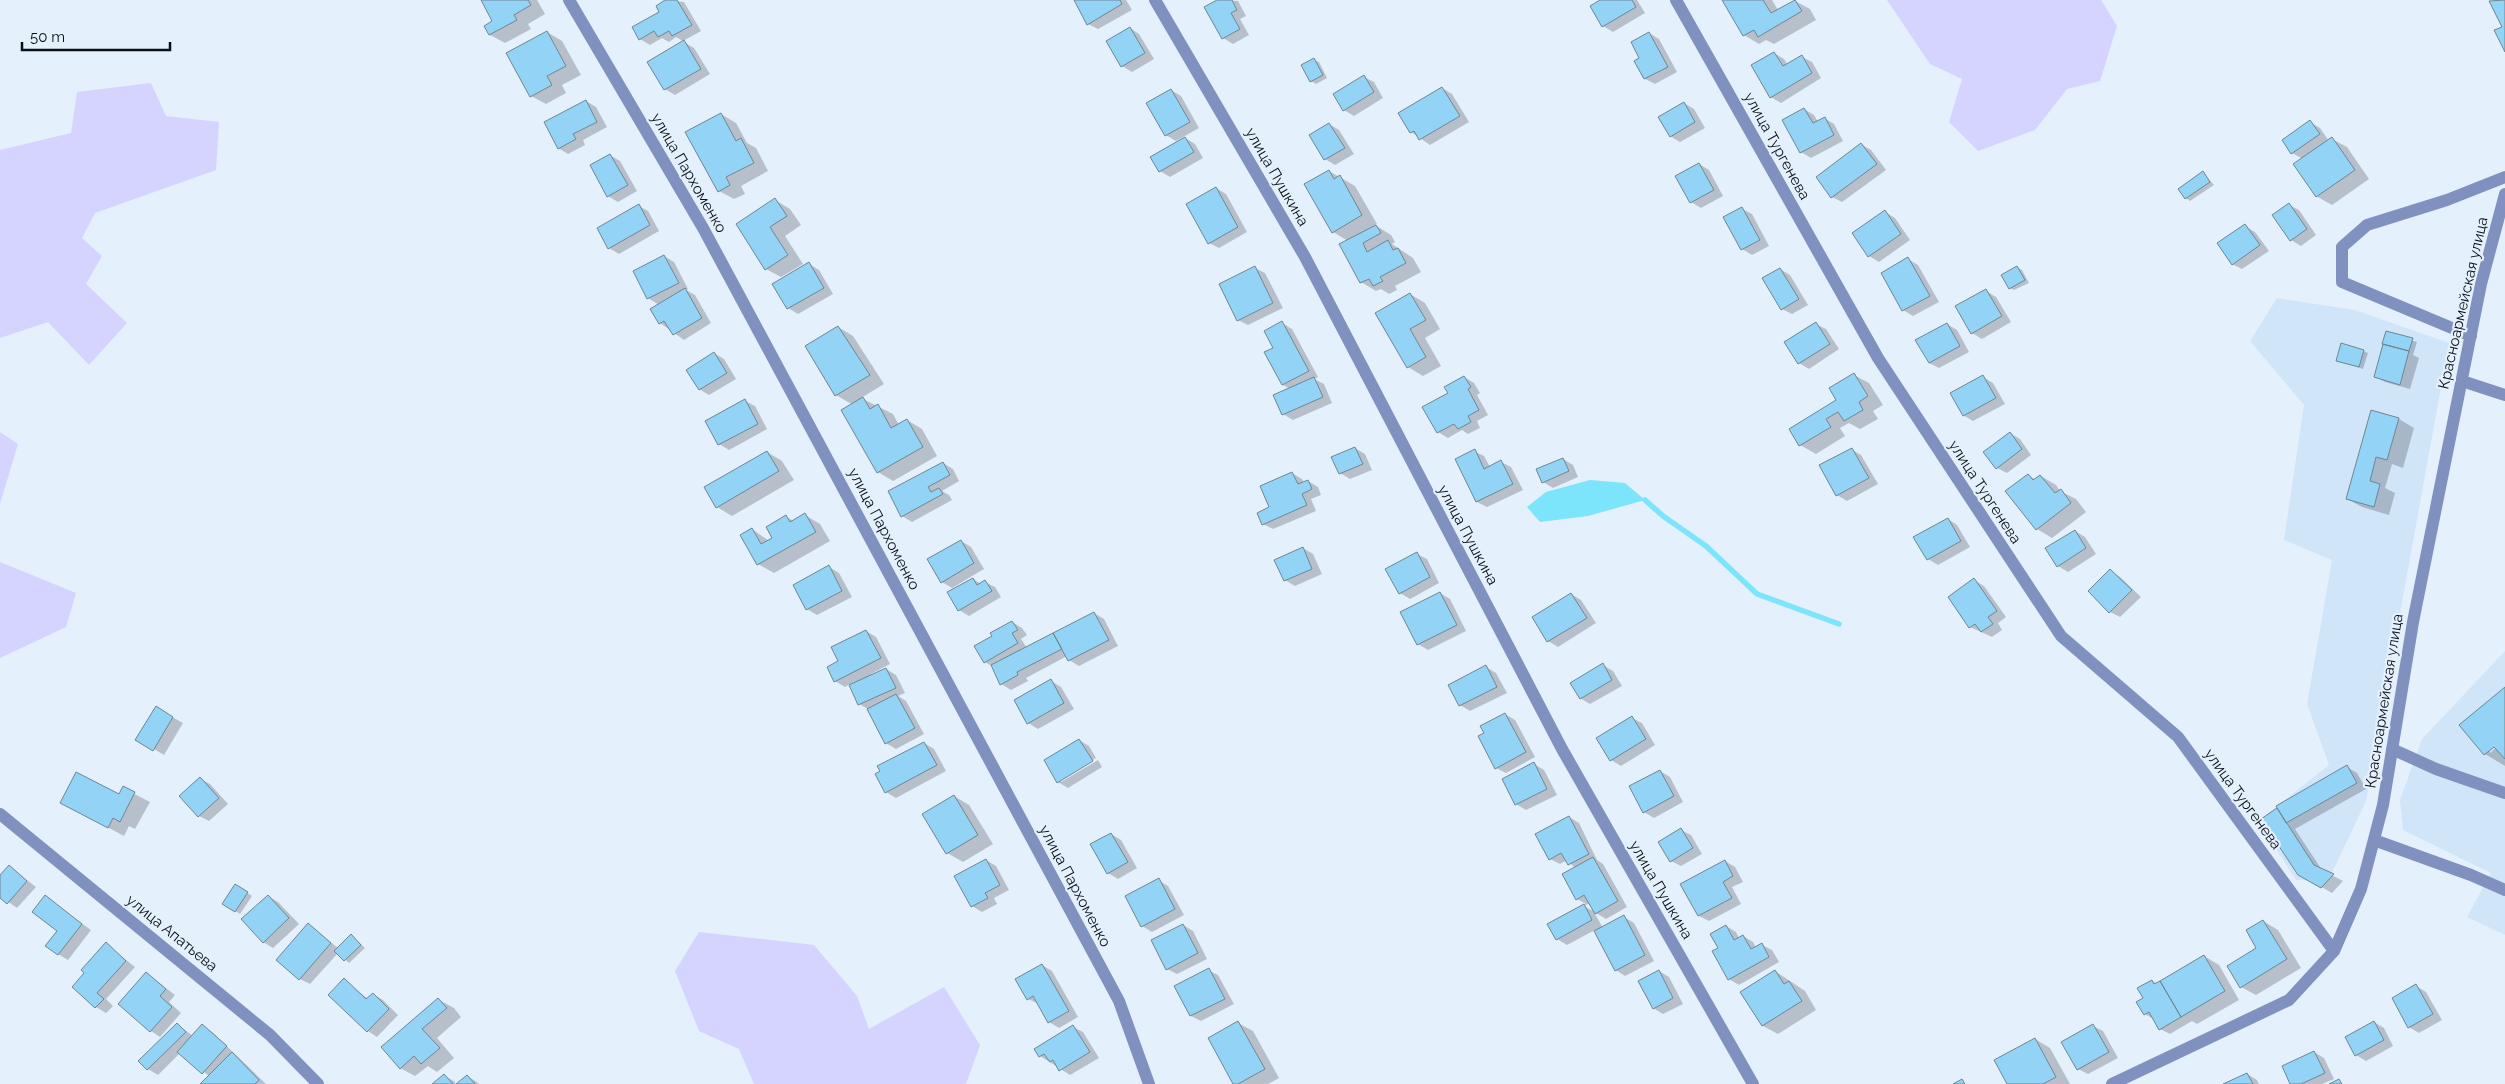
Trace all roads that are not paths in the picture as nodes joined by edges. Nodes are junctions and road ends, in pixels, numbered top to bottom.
1 (568, 0) edge
2 (1155, 0) edge
3 (1676, 0) edge
4 (2505, 177) edge
5 (2505, 194) edge
6 (2471, 336) junction
7 (2462, 381) junction
8 (2505, 395) edge
9 (2392, 749) junction
10 (2505, 793) edge
11 (0, 814) edge
12 (2374, 840) junction
13 (2505, 890) edge
14 (2334, 951) junction
15 (318, 1084) edge
16 (1148, 1084) edge
17 (1753, 1084) edge
18 (2112, 1084) edge

1 - 16 street, улица Пархоменко
2 - 17 street, улица Пушкина
3 - 14 street, улица Тургенева
4 - 6 street
5 - 6 street, Красноармейская улица
6 - 7 street, Красноармейская улица
7 - 8 street
7 - 9 street, Красноармейская улица
9 - 10 street
9 - 12 street, Красноармейская улица
11 - 15 street, улица Апатьева
12 - 13 street
12 - 14 street, Красноармейская улица
14 - 18 street, Красноармейская улица

